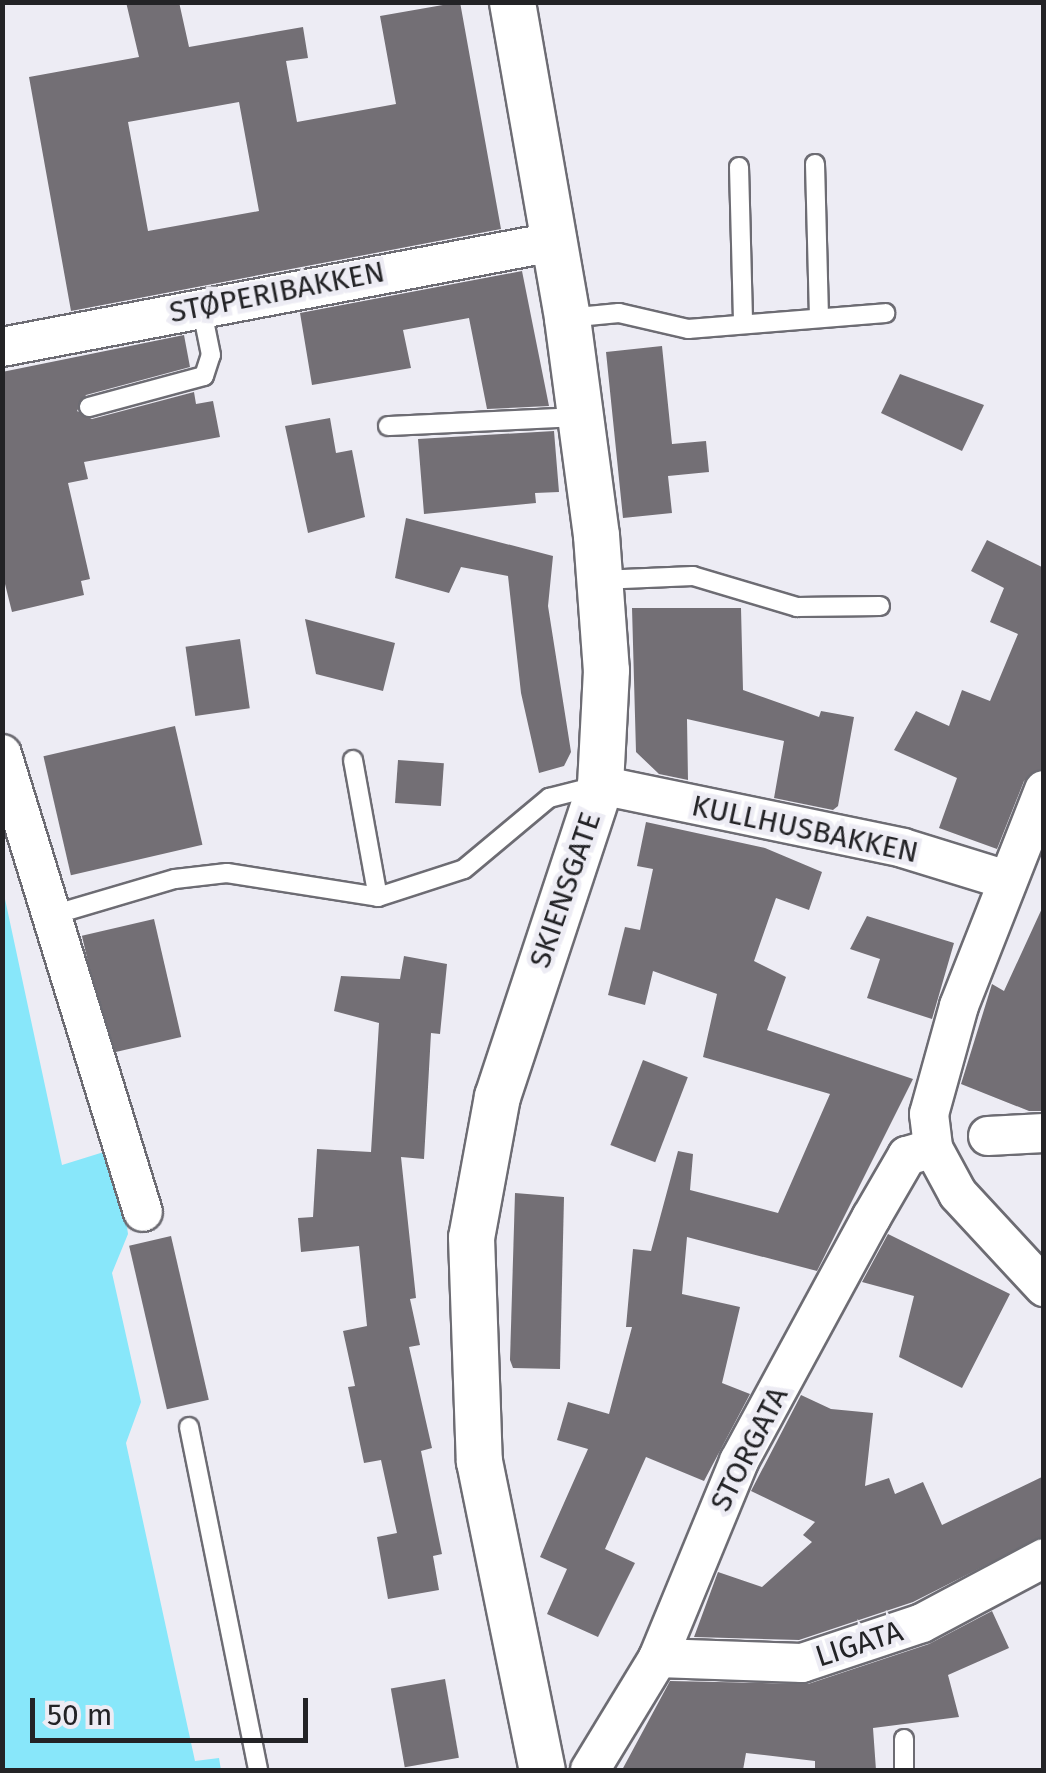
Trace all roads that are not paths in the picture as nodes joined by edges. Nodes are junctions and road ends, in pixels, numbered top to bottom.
1 (512, 2) edge
2 (816, 164) dead end
3 (739, 167) dead end
4 (553, 242) junction
5 (201, 306) junction
6 (885, 312) dead end
7 (819, 316) junction
8 (567, 318) junction
9 (743, 322) junction
10 (2, 347) edge
11 (89, 407) dead end
12 (580, 417) junction
13 (388, 426) dead end
14 (600, 580) junction
15 (880, 606) dead end
16 (2, 754) edge
17 (353, 760) dead end
18 (600, 785) junction
19 (1044, 790) edge
20 (1007, 880) junction
21 (378, 897) junction
22 (56, 914) junction
23 (1044, 1133) edge
24 (988, 1136) dead end
25 (933, 1148) junction
26 (143, 1212) dead end
27 (1044, 1287) edge
28 (189, 1428) dead end
29 (1044, 1558) edge
30 (658, 1658) junction
31 (904, 1738) dead end
32 (258, 1770) edge
33 (542, 1770) edge
34 (590, 1770) edge
35 (904, 1770) edge

1 - 4 street, SKIENSGATE
2 - 7 lane
3 - 9 lane
4 - 5 street, STØPERIBAKKEN
4 - 8 street, SKIENSGATE
5 - 10 street, STØPERIBAKKEN
5 - 11 lane
6 - 7 lane
7 - 9 lane
8 - 9 lane
8 - 12 street, SKIENSGATE
12 - 13 lane
12 - 14 street, SKIENSGATE
14 - 15 lane
14 - 18 street, SKIENSGATE
16 - 22 street
17 - 21 lane
18 - 20 street, KULLHUSBAKKEN
18 - 21 lane
18 - 33 street, SKIENSGATE
19 - 20 street
20 - 25 street
21 - 22 lane
22 - 26 street
23 - 24 street
25 - 27 street
25 - 30 street, STORGATA
28 - 32 lane
29 - 30 street, LIGATA
30 - 34 street, STORGATA
31 - 35 lane

